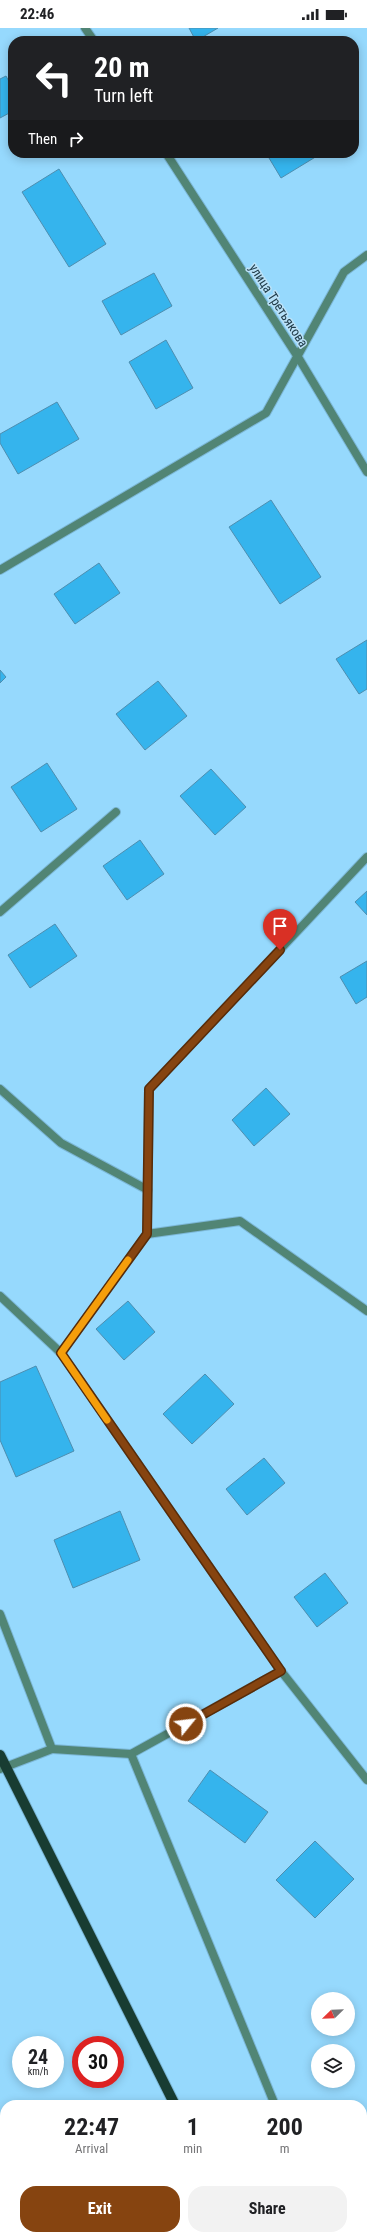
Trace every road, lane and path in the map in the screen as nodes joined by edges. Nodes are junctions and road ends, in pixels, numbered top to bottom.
1 (169, 158) edge
2 (367, 255) edge
3 (298, 357) junction
4 (367, 472) edge
5 (0, 570) edge
6 (116, 812) dead end
7 (367, 857) edge
8 (0, 912) edge
9 (0, 1089) edge
10 (148, 1190) junction
11 (147, 1234) junction
12 (0, 1296) edge
13 (367, 1311) edge
14 (61, 1353) junction
15 (0, 1614) edge
16 (281, 1671) junction
17 (52, 1749) junction
18 (132, 1754) junction
19 (0, 1755) edge
20 (3, 1768) edge
21 (367, 1780) edge
22 (172, 2100) edge
23 (273, 2100) edge

1 - 3 street, улица Третьякова
2 - 3 street
3 - 4 street, улица Третьякова
3 - 5 street
6 - 8 street
7 - 10 street
9 - 10 street
10 - 11 street
11 - 13 street
11 - 14 street
12 - 14 street
14 - 16 street
15 - 17 street
16 - 18 street
16 - 21 street
17 - 18 street
17 - 20 street
18 - 23 street
19 - 20 main road
20 - 22 main road

